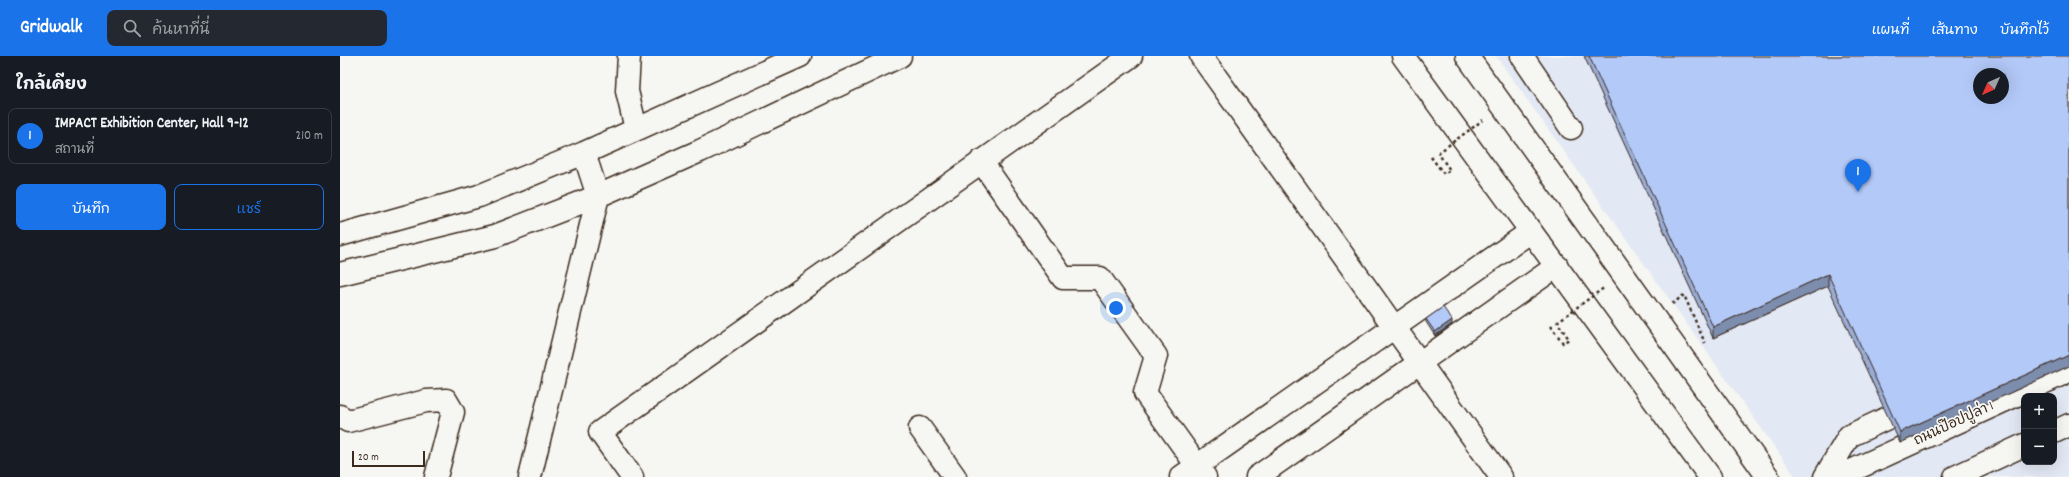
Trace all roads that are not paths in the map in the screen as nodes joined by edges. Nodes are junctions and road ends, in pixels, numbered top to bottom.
1 (628, 56) edge
2 (800, 56) edge
3 (900, 56) edge
4 (1131, 56) edge
5 (1202, 56) edge
6 (1404, 56) edge
7 (1467, 56) edge
8 (1522, 56) edge
9 (1571, 128) dead end
10 (636, 130) junction
11 (584, 153) junction
12 (980, 161) junction
13 (598, 196) junction
14 (1530, 232) junction
15 (340, 235) edge
16 (1557, 266) junction
17 (340, 274) edge
18 (1395, 328) junction
19 (1420, 363) junction
20 (2069, 371) edge
21 (1934, 396) edge
22 (340, 416) edge
23 (2069, 425) edge
24 (920, 428) dead end
25 (2057, 431) edge
26 (2021, 446) edge
27 (1194, 473) edge
28 (436, 477) edge
29 (530, 477) edge
30 (632, 477) edge
31 (955, 477) edge
32 (1257, 477) edge
33 (1501, 477) edge
34 (1710, 477) edge
35 (1768, 477) edge
36 (1825, 477) edge
37 (1838, 477) edge
38 (1955, 477) edge

1 - 10 street
2 - 10 street
3 - 13 street
4 - 12 street
5 - 18 street
6 - 14 street
7 - 35 street
8 - 9 street
10 - 11 street
11 - 13 street
11 - 15 street
12 - 27 street
12 - 30 street
13 - 17 street
13 - 29 street
14 - 16 street
14 - 18 street
16 - 19 street
16 - 34 street
18 - 19 street
18 - 27 street
19 - 32 street
19 - 33 street
20 - 37 street, ถนนป๊อปปูล่า 1
21 - 36 street
22 - 28 street
23 - 25 street
24 - 31 street
26 - 38 street

